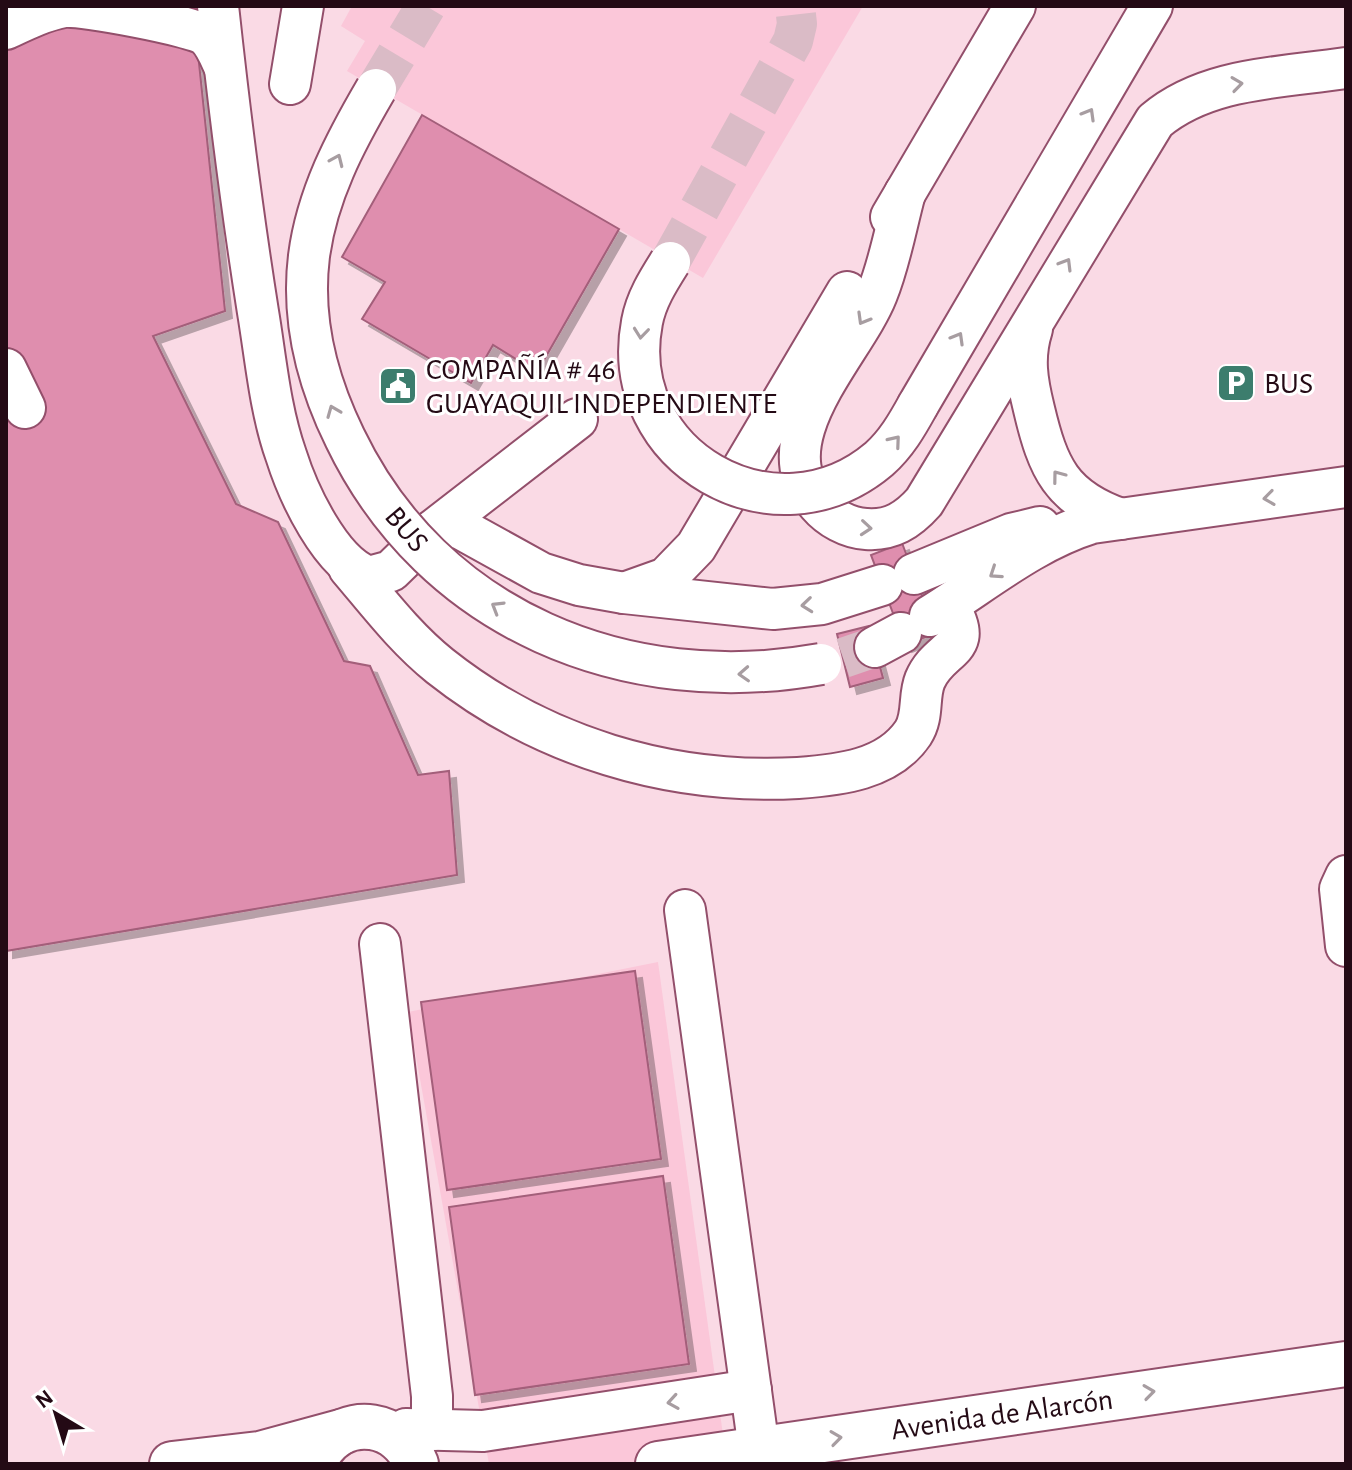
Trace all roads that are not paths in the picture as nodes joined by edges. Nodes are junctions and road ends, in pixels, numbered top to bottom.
1 (218, 6) edge
2 (303, 6) edge
3 (1015, 6) edge
4 (1152, 6) edge
5 (6, 29) edge
6 (224, 66) junction
7 (1346, 68) edge
8 (290, 84) dead end
9 (376, 89) tunnel mouth
10 (905, 193) junction
11 (670, 262) tunnel mouth
12 (1037, 313) junction
13 (6, 369) edge
14 (25, 408) dead end
15 (577, 419) dead end
16 (1346, 487) edge
17 (1107, 521) junction
18 (431, 532) junction
19 (349, 568) junction
20 (624, 593) junction
21 (886, 637) junction
22 (1346, 876) edge
23 (685, 910) dead end
24 (380, 944) dead end
25 (1346, 946) edge
26 (1346, 1364) edge
27 (751, 1390) junction
28 (344, 1441) edge
29 (424, 1447) edge
30 (760, 1456) edge
31 (172, 1464) edge
32 (658, 1464) edge

1 - 6 lane
2 - 8 lane
3 - 10 lane
11 -> 4 lane, bridge
5 - 6 lane
6 - 19 lane
12 -> 7 lane
21 -> 9 lane, BUS, bridge
10 -> 12 lane
10 - 20 lane
17 -> 12 lane
13 - 14 lane
15 - 18 lane
16 -> 17 lane, BUS
17 -> 20 lane
17 -> 21 lane, BUS
18 - 19 lane
18 - 20 lane
19 - 21 lane
22 - 25 lane
23 - 27 lane
24 - 29 lane
30 -> 26 main road, Avenida de Alarcón
27 -> 29 lane
27 - 30 lane
28 - 29 main road
28 - 31 main road
30 - 32 main road, Avenida de Alarcón

